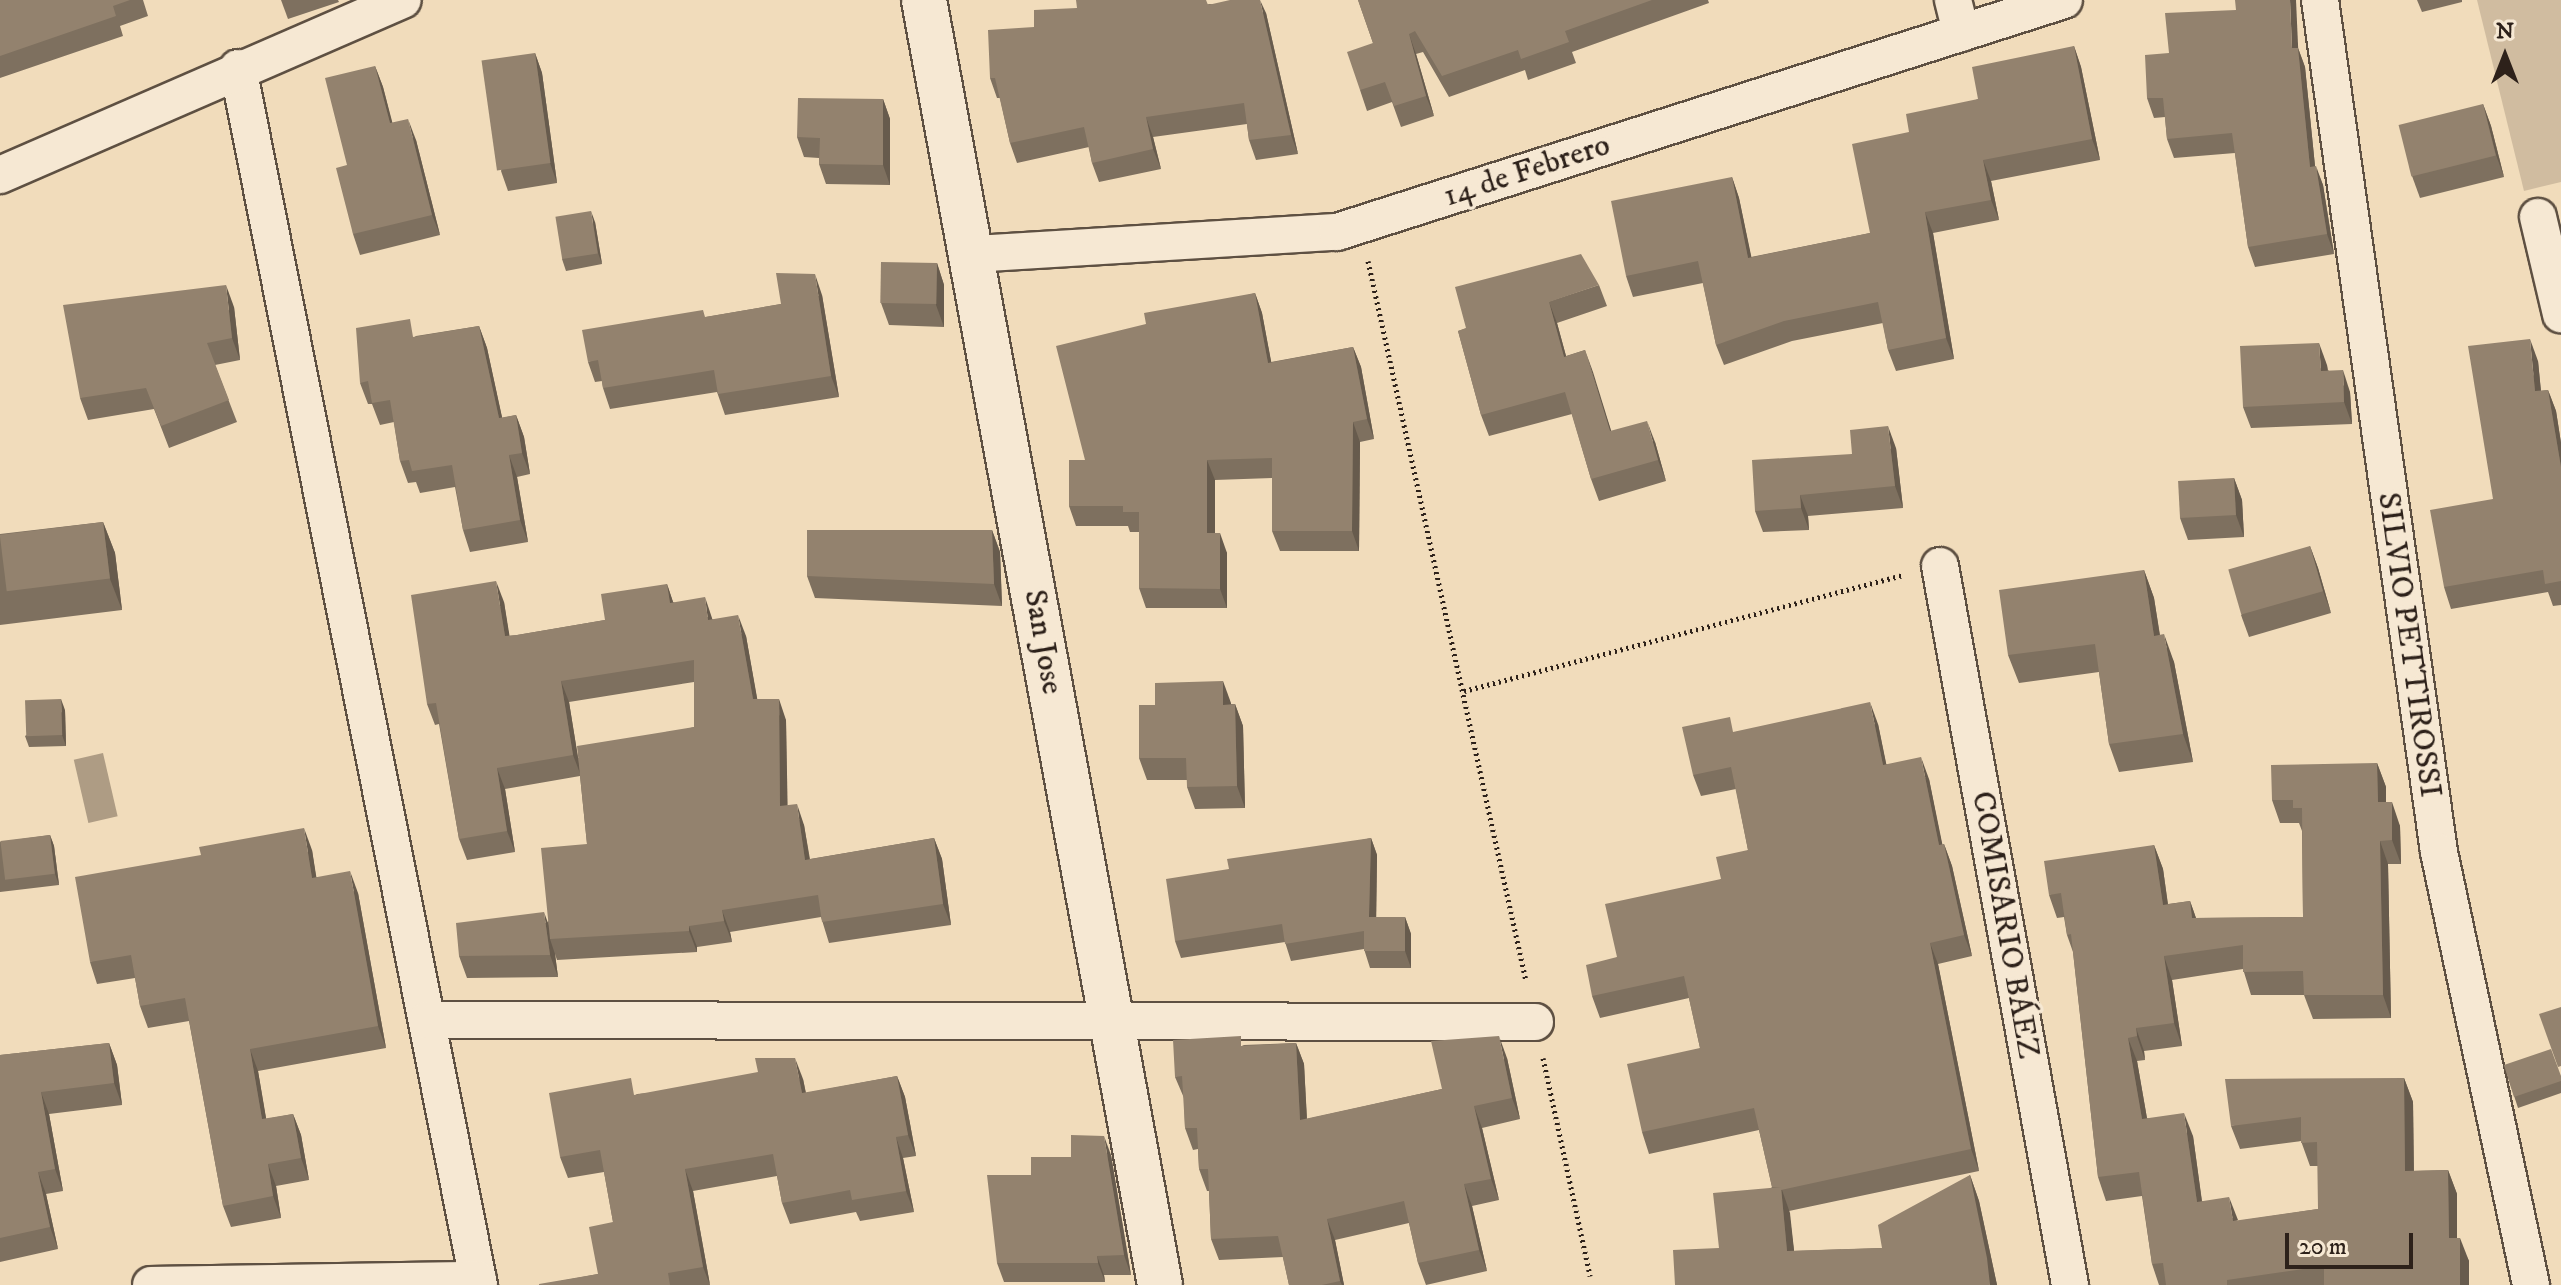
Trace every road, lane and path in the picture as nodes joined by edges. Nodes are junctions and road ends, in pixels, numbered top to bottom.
1 (924, 0) edge
2 (2064, 0) edge
3 (2320, 0) edge
4 (385, 3) edge
5 (1957, 16) edge
6 (238, 68) junction
7 (0, 175) edge
8 (2538, 217) dead end
9 (1360, 225) junction
10 (973, 254) junction
11 (2561, 314) edge
12 (1940, 566) joint
13 (1464, 691) junction
14 (1112, 1019) junction
15 (427, 1020) junction
16 (1535, 1022) junction
17 (1590, 1276) dead end
18 (479, 1282) edge
19 (151, 1285) edge
20 (1160, 1285) edge
21 (2070, 1285) edge
22 (2531, 1285) edge

1 - 10 street, San Jose
2 - 5 street, 14 de Febrero
3 - 22 street, SILVIO PETTIROSSI
4 - 6 street
5 - 9 street, 14 de Febrero
6 - 7 street
6 - 15 street
8 - 11 street
9 - 10 street, 14 de Febrero
9 - 13 path
10 - 14 street, San Jose
12 - 13 path
12 - 21 street, COMISARIO BÁEZ
13 - 16 path
14 - 15 street
14 - 16 street
14 - 20 street, San Jose
15 - 18 street
16 - 17 path
18 - 19 street

